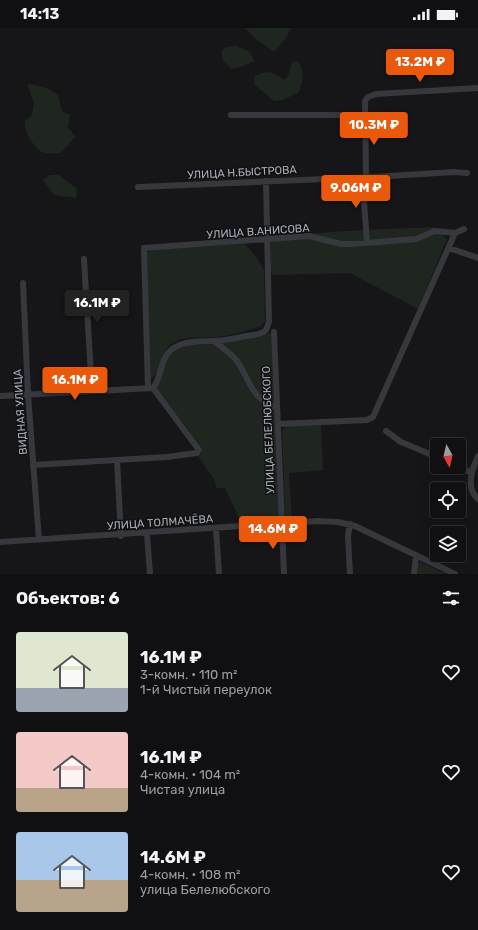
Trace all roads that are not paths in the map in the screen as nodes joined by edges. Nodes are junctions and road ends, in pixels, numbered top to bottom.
1 (478, 88) edge
2 (231, 115) dead end
3 (364, 115) junction
4 (467, 173) dead end
5 (366, 177) junction
6 (266, 180) junction
7 (138, 187) dead end
8 (464, 229) dead end
9 (455, 233) junction
10 (268, 239) junction
11 (367, 242) junction
12 (449, 248) junction
13 (478, 258) edge
14 (84, 259) dead end
15 (24, 283) dead end
16 (274, 332) dead end
17 (214, 342) junction
18 (151, 388) junction
19 (92, 391) junction
20 (28, 394) junction
21 (0, 396) edge
22 (277, 408) junction
23 (278, 424) junction
24 (386, 431) dead end
25 (430, 454) edge
26 (478, 456) edge
27 (117, 460) junction
28 (33, 465) junction
29 (466, 470) edge
30 (472, 473) junction
31 (478, 499) edge
32 (281, 524) junction
33 (350, 524) junction
34 (216, 528) junction
35 (147, 534) junction
36 (121, 536) junction
37 (39, 540) junction
38 (0, 542) edge
39 (416, 556) junction
40 (150, 574) edge
41 (219, 574) edge
42 (284, 574) edge
43 (350, 574) edge
44 (414, 574) edge
45 (455, 574) edge

1 - 3 street
2 - 3 street
3 - 5 street
4 - 5 street, УЛИЦА Н.БЫСТРОВА
5 - 6 street, УЛИЦА Н.БЫСТРОВА
5 - 11 street
6 - 7 street, УЛИЦА Н.БЫСТРОВА
6 - 10 street
8 - 9 street, УЛИЦА В.АНИСОВА
9 - 11 street, УЛИЦА В.АНИСОВА
9 - 12 street
10 - 11 street, УЛИЦА В.АНИСОВА
10 - 17 street
10 - 18 street, УЛИЦА В.АНИСОВА
12 - 13 street
12 - 23 street
14 - 19 street
15 - 20 street, ВИДНАЯ УЛИЦА
16 - 22 street, УЛИЦА БЕЛЕЛЮБСКОГО
17 - 18 street
17 - 22 street
18 - 19 street
18 - 27 street
19 - 20 street
20 - 21 street
20 - 28 street, ВИДНАЯ УЛИЦА
22 - 23 street, УЛИЦА БЕЛЕЛЮБСКОГО
23 - 32 street, УЛИЦА БЕЛЕЛЮБСКОГО
24 - 25 street
26 - 30 street
27 - 28 street
27 - 36 street
28 - 37 street, ВИДНАЯ УЛИЦА
29 - 30 street
30 - 31 street
32 - 33 street, УЛИЦА ТОЛМАЧЁВА
32 - 34 street, УЛИЦА ТОЛМАЧЁВА
32 - 42 street, УЛИЦА БЕЛЕЛЮБСКОГО
33 - 39 street, УЛИЦА ТОЛМАЧЁВА
33 - 43 street
34 - 35 street, УЛИЦА ТОЛМАЧЁВА
34 - 41 street
35 - 36 street, УЛИЦА ТОЛМАЧЁВА
35 - 40 street
36 - 37 street, УЛИЦА ТОЛМАЧЁВА
37 - 38 street, УЛИЦА ТОЛМАЧЁВА
39 - 44 street
39 - 45 street, УЛИЦА ТОЛМАЧЁВА

